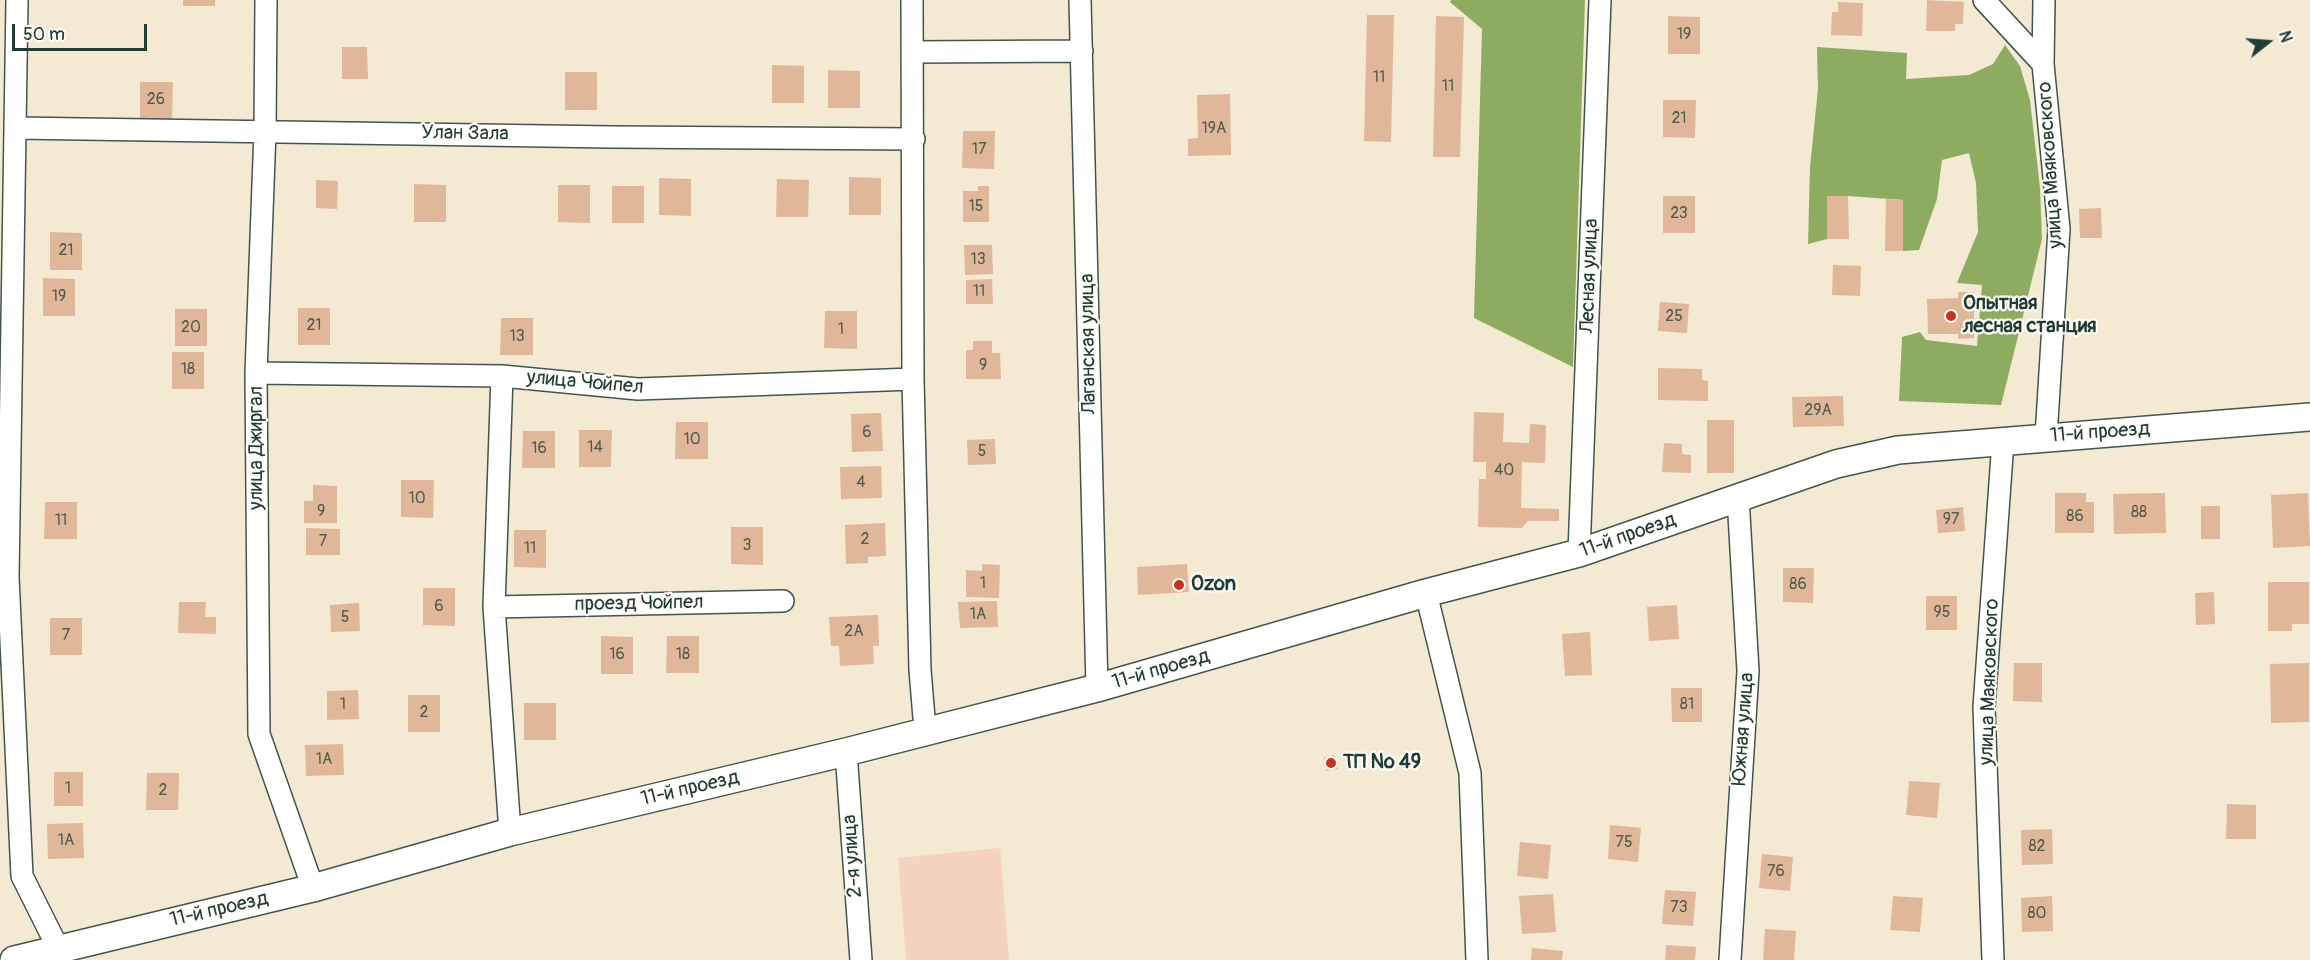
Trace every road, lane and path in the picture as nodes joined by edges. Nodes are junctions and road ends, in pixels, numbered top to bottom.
1 (17, 0) edge
2 (266, 0) edge
3 (912, 0) edge
4 (1080, 0) edge
5 (1600, 0) edge
6 (1984, 0) edge
7 (2044, 0) edge
8 (1082, 51) junction
9 (913, 52) junction
10 (2043, 64) junction
11 (16, 128) junction
12 (266, 131) junction
13 (914, 139) junction
14 (8, 175) edge
15 (256, 373) junction
16 (502, 376) junction
17 (6, 379) edge
18 (913, 379) junction
19 (2310, 417) edge
20 (2046, 437) junction
21 (2002, 441) junction
22 (1738, 498) junction
23 (1579, 553) junction
24 (4, 577) edge
25 (1426, 593) junction
26 (783, 601) dead end
27 (494, 607) junction
28 (1097, 688) junction
29 (925, 730) junction
30 (846, 752) junction
31 (510, 832) junction
32 (313, 888) junction
33 (59, 954) edge
34 (14, 960) edge
35 (861, 960) edge
36 (1477, 960) edge
37 (1730, 960) edge
38 (1992, 960) edge

1 - 11 street
2 - 12 street, улица Джиргал
3 - 9 street
4 - 8 street, Лаганская улица
5 - 23 street, Лесная улица
6 - 10 street
7 - 10 street, улица Маяковского
8 - 9 street
8 - 28 street, Лаганская улица
9 - 13 street
10 - 20 street, улица Маяковского
11 - 12 street, Улан Зала
11 - 14 street
12 - 13 street, Улан Зала
12 - 15 street, улица Джиргал
13 - 18 street
14 - 17 street
15 - 16 street, улица Чойпел
15 - 32 street, улица Джиргал
16 - 18 street, улица Чойпел
16 - 27 street
17 - 24 street
18 - 29 street
19 - 20 street, 11-й проезд
20 - 21 street, 11-й проезд
21 - 22 street, 11-й проезд
21 - 38 street, улица Маяковского
22 - 23 street, 11-й проезд
22 - 37 street, Южная улица
23 - 25 street, 11-й проезд
24 - 33 street
25 - 28 street, 11-й проезд
25 - 36 street
26 - 27 street, проезд Чойпел
27 - 31 street
28 - 29 street, 11-й проезд
29 - 30 street, 11-й проезд
30 - 31 street, 11-й проезд
30 - 35 street, 2-я улица
31 - 32 street, 11-й проезд
32 - 33 street, 11-й проезд
33 - 34 street, 11-й проезд

